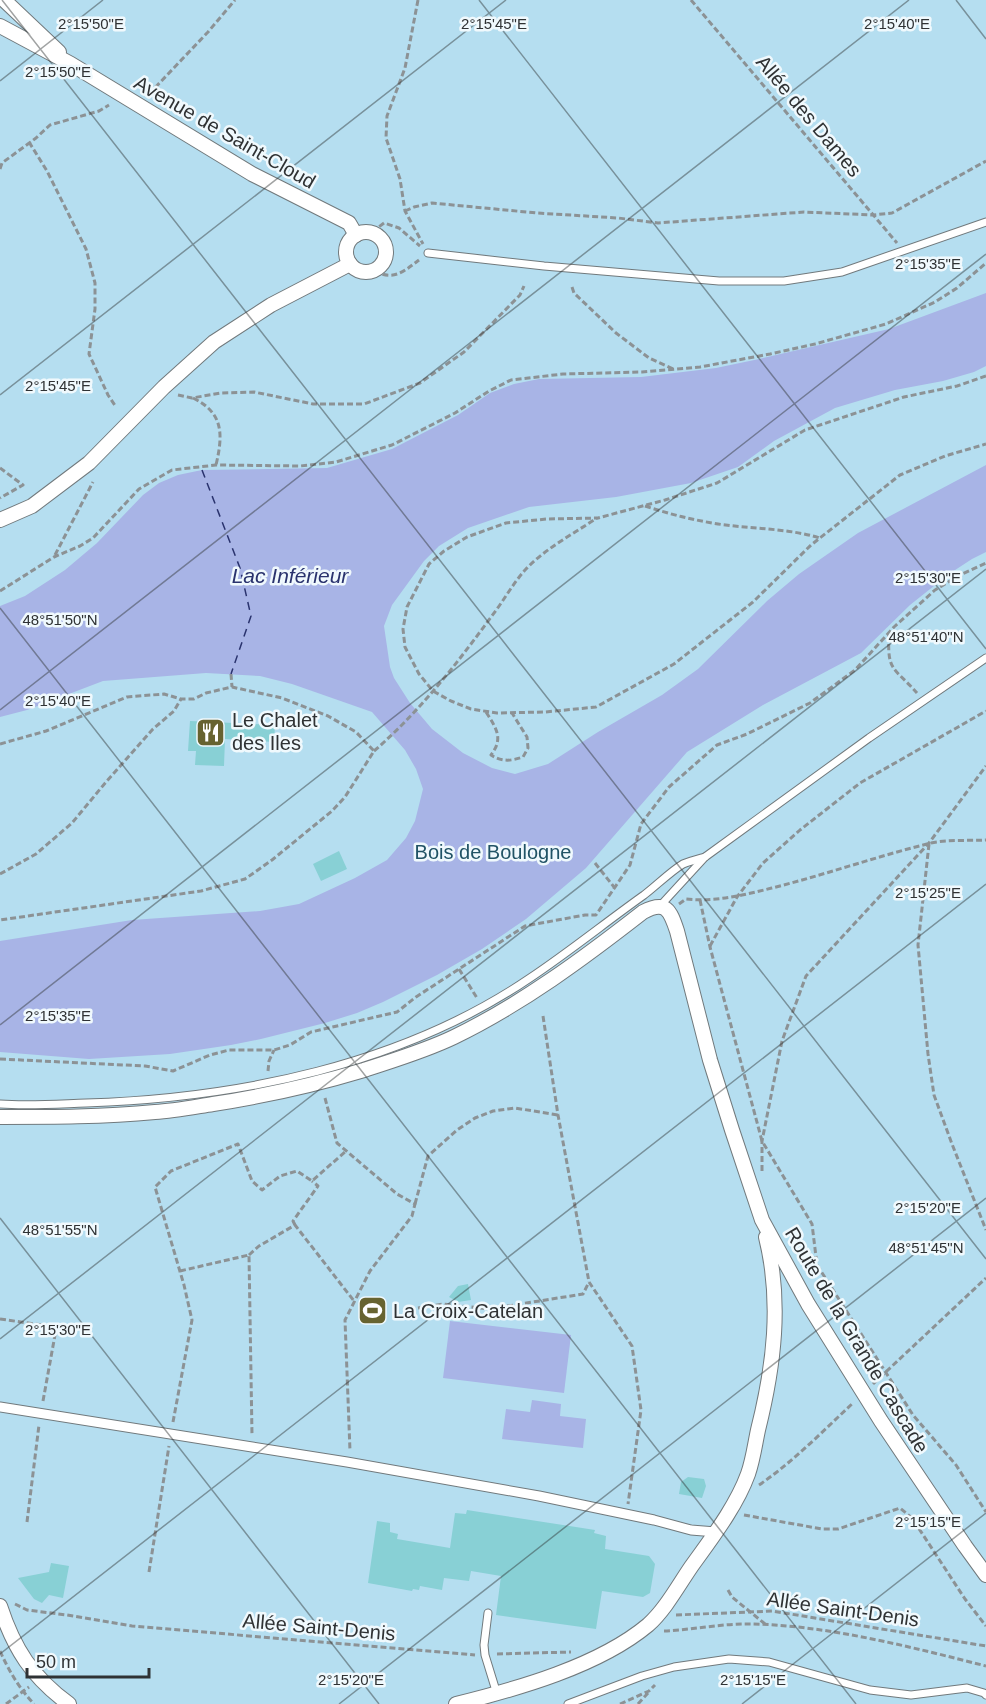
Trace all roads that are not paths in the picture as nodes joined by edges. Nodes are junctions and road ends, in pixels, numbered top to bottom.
1 (4, 0) edge
2 (0, 26) edge
3 (71, 64) junction
4 (986, 222) edge
5 (356, 235) junction
6 (428, 254) road end
7 (350, 264) junction
8 (0, 520) edge
9 (986, 658) edge
10 (705, 856) junction
11 (660, 906) junction
12 (0, 1104) edge
13 (0, 1117) edge
14 (762, 1220) junction
15 (0, 1407) edge
16 (716, 1532) junction
17 (986, 1575) edge
18 (4, 1604) edge
19 (488, 1613) dead end
20 (497, 1694) junction
21 (986, 1695) edge
22 (69, 1704) edge
23 (456, 1704) edge
24 (568, 1704) edge

1 - 3 street, Avenue de Saint-Cloud
2 - 3 street, Avenue de Saint-Cloud
3 - 5 street, Avenue de Saint-Cloud
4 - 6 lane
5 - 7 street
5 - 7 street
7 - 8 street
9 - 10 lane
10 - 11 lane
10 - 12 lane
11 - 13 street
11 - 14 street, Route de la Grande Cascade
14 - 16 street
14 - 17 street, Route de la Grande Cascade
15 - 16 street
16 - 20 street
18 - 22 street
19 - 20 lane
20 - 23 street
21 - 24 lane

